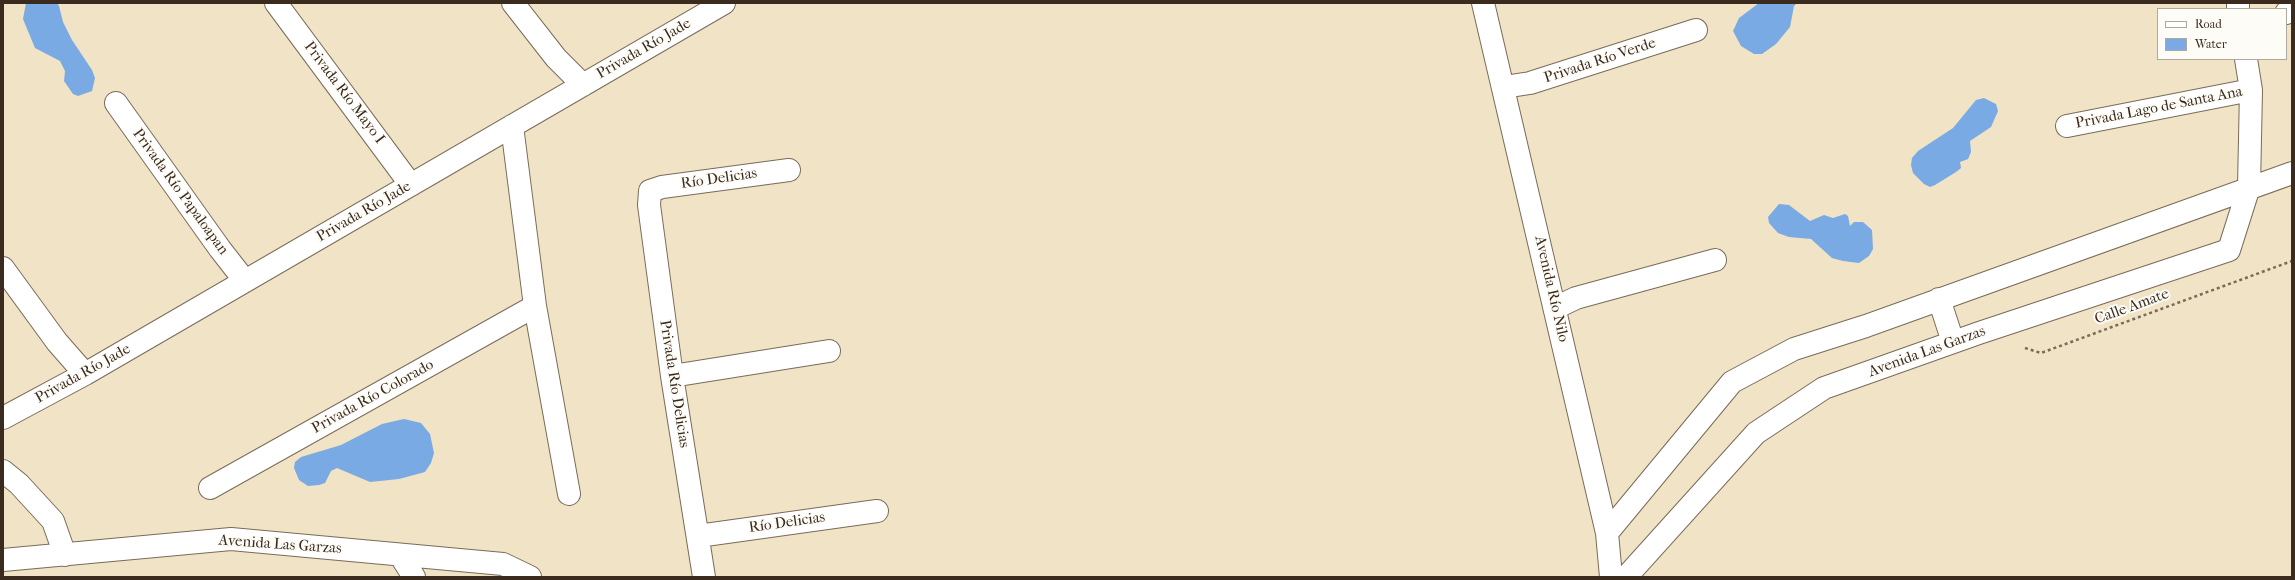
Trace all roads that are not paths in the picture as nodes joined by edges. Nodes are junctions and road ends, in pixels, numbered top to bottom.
1 (276, 3) edge
2 (514, 3) edge
3 (724, 3) edge
4 (1483, 3) edge
5 (1696, 30) dead end
6 (2246, 60) edge
7 (583, 85) junction
8 (1504, 87) junction
9 (2251, 90) junction
10 (116, 103) dead end
11 (512, 126) junction
12 (2067, 126) dead end
13 (789, 170) dead end
14 (2292, 173) edge
15 (411, 184) junction
16 (2249, 187) junction
17 (650, 191) joint
18 (1715, 260) dead end
19 (3, 268) edge
20 (245, 280) junction
21 (1939, 299) junction
22 (535, 306) junction
23 (1555, 308) junction
24 (1953, 342) junction
25 (829, 351) dead end
26 (86, 374) junction
27 (672, 376) junction
28 (3, 418) edge
29 (3, 471) edge
30 (210, 488) dead end
31 (569, 494) dead end
32 (877, 510) dead end
33 (1607, 532) junction
34 (698, 536) junction
35 (65, 555) junction
36 (400, 555) junction
37 (3, 560) edge
38 (414, 577) edge
39 (530, 577) edge
40 (704, 577) edge
41 (1611, 577) edge
42 (1626, 577) edge

1 - 15 street, Privada Río Mayo I
2 - 7 street
3 - 7 street, Privada Río Jade
4 - 8 street, Avenida Río Nilo
5 - 8 street, Privada Río Verde
6 - 9 street, Avenida Las Garzas
7 - 11 street, Privada Río Jade
8 - 23 street, Avenida Río Nilo
9 - 12 street, Privada Lago de Santa Ana
9 - 16 street, Avenida Las Garzas
10 - 20 street, Privada Río Papaloapan
11 - 15 street, Privada Río Jade
11 - 22 street
13 - 17 street, Río Delicias
14 - 16 street
15 - 20 street, Privada Río Jade
16 - 21 street
16 - 24 street, Avenida Las Garzas
17 - 27 street, Privada Río Delicias
18 - 23 street
19 - 26 street
20 - 26 street, Privada Río Jade
21 - 24 street
21 - 33 street
22 - 30 street, Privada Río Colorado
22 - 31 street
23 - 33 street, Avenida Río Nilo
24 - 42 street, Avenida Las Garzas
25 - 27 street
26 - 28 street, Privada Río Jade
27 - 34 street, Privada Río Delicias
29 - 35 street
32 - 34 street, Río Delicias
33 - 41 street, Avenida Río Nilo
34 - 40 street, Privada Río Delicias
35 - 36 street, Avenida Las Garzas
35 - 37 street, Avenida Las Garzas
36 - 38 street
36 - 39 street, Avenida Las Garzas

